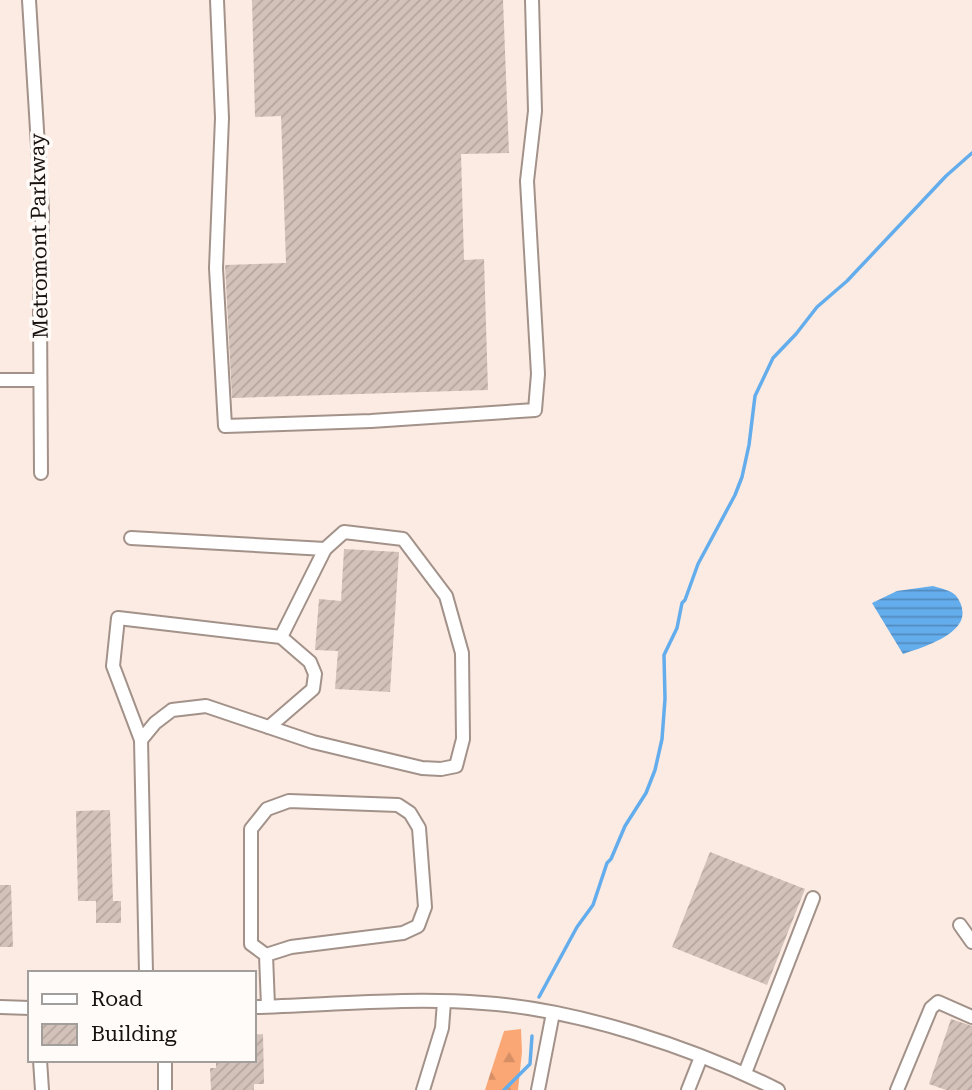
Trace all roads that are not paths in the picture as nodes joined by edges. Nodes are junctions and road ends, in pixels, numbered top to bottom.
1 (29, 0) edge
2 (217, 0) edge
3 (532, 0) edge
4 (0, 380) edge
5 (40, 380) junction
6 (41, 473) dead end
7 (131, 538) dead end
8 (325, 549) junction
9 (281, 637) junction
10 (269, 727) junction
11 (141, 740) junction
12 (813, 898) dead end
13 (960, 925) dead end
14 (972, 942) edge
15 (266, 955) junction
16 (146, 971) edge
17 (444, 1002) junction
18 (268, 1006) junction
19 (0, 1007) edge
20 (256, 1007) edge
21 (28, 1008) edge
22 (553, 1013) junction
23 (972, 1017) edge
24 (701, 1057) junction
25 (40, 1062) edge
26 (165, 1062) edge
27 (745, 1073) junction
28 (42, 1090) edge
29 (165, 1090) edge
30 (423, 1090) edge
31 (538, 1090) edge
32 (688, 1090) edge
33 (778, 1090) edge
34 (897, 1090) edge

1 - 5 street, Metromont Parkway
2 - 3 street
4 - 5 street
5 - 6 street, Metromont Parkway
7 - 8 street
8 - 9 street
8 - 10 street
9 - 10 street
9 - 11 street
10 - 11 street
11 - 16 street
12 - 27 street
13 - 14 street
15 - 15 street
15 - 18 street
17 - 18 street
17 - 22 street
17 - 30 street
18 - 20 street
19 - 21 street
22 - 24 street
22 - 31 street
23 - 34 street
24 - 27 street
24 - 32 street
25 - 28 street
26 - 29 street
27 - 33 street

